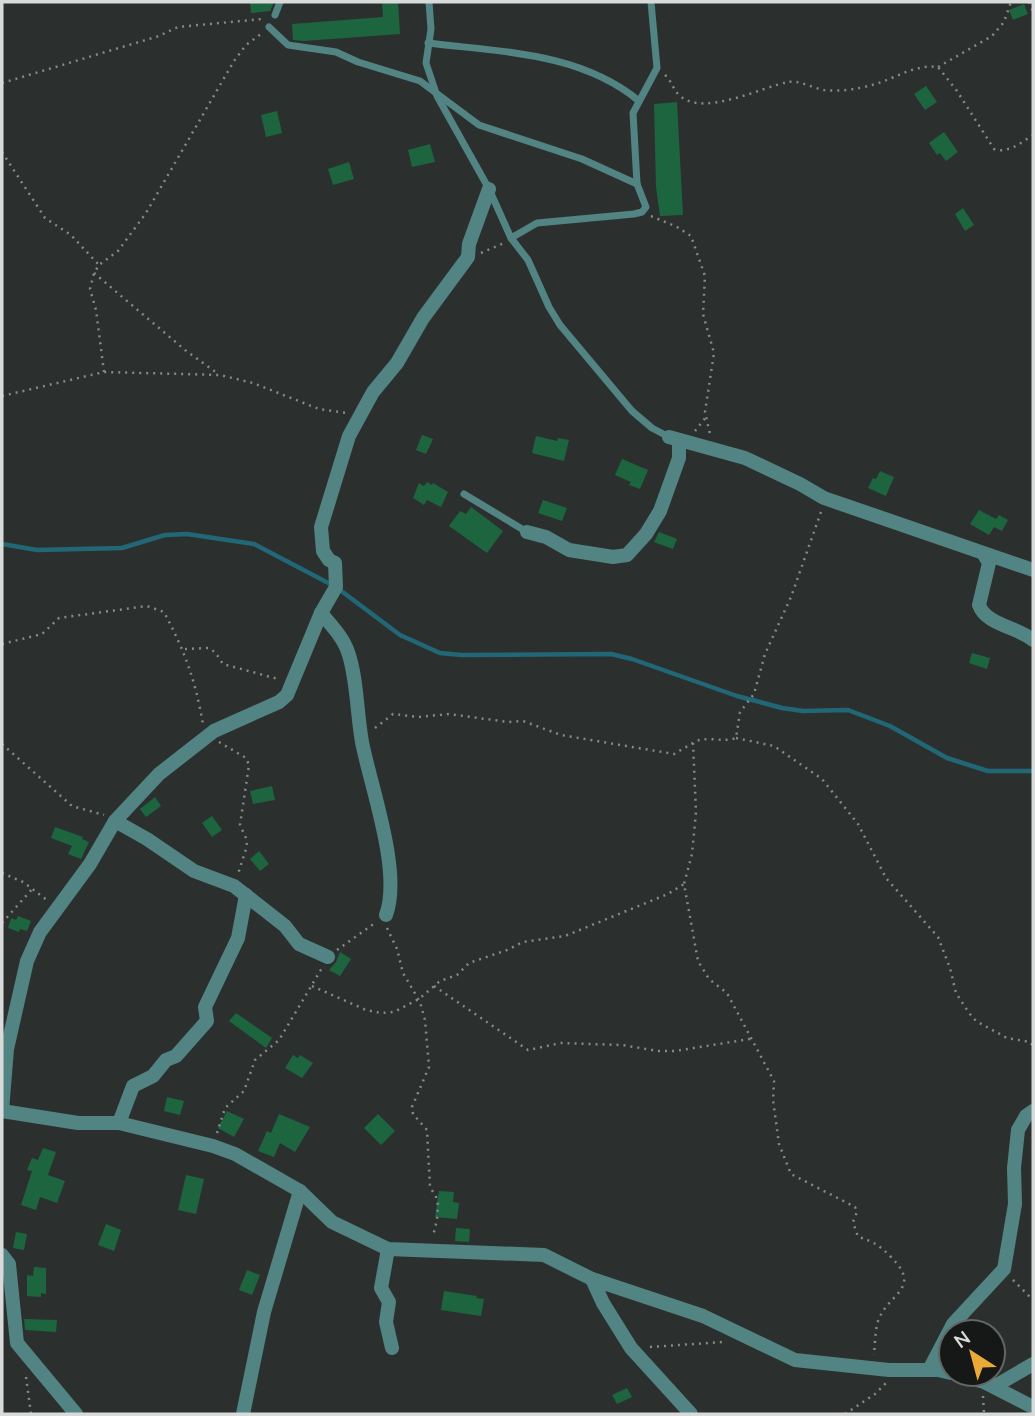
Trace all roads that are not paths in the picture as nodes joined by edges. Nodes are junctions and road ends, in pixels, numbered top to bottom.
1 (280, 2) edge
2 (429, 2) edge
3 (651, 2) edge
4 (275, 15) road end
5 (270, 27) road end
6 (428, 43) junction
7 (438, 96) junction
8 (639, 101) junction
9 (638, 184) junction
10 (489, 189) junction
11 (511, 238) junction
12 (674, 438) junction
13 (464, 494) dead end
14 (527, 532) joint
15 (983, 553) junction
16 (1033, 569) edge
17 (321, 612) junction
18 (1033, 640) edge
19 (115, 821) junction
20 (240, 890) junction
21 (386, 915) dead end
22 (328, 957) road end
23 (2, 1111) edge
24 (1033, 1111) edge
25 (119, 1123) junction
26 (300, 1191) junction
27 (388, 1249) junction
28 (2, 1255) edge
29 (592, 1279) junction
30 (392, 1348) dead end
31 (1033, 1364) edge
32 (929, 1370) junction
33 (937, 1371) edge
34 (1007, 1379) edge
35 (996, 1388) edge
36 (1033, 1407) edge
37 (76, 1414) edge
38 (243, 1414) edge
39 (691, 1414) edge

1 - 4 lane
2 - 6 lane
3 - 8 lane
5 - 7 lane
6 - 7 lane
6 - 8 lane
7 - 9 lane
7 - 10 lane
8 - 9 lane
9 - 11 lane
10 - 11 lane
10 - 17 street
11 - 12 lane
12 - 14 street
12 - 15 street
13 - 14 lane
15 - 16 street
15 - 18 street
17 - 19 street
17 - 21 street
19 - 20 street
19 - 23 street
20 - 22 street
20 - 25 street
23 - 25 street
24 - 32 street
25 - 26 street
26 - 27 street
26 - 38 street
27 - 29 street
27 - 30 street
28 - 37 street
29 - 32 street
29 - 39 street
31 - 34 street
32 - 33 street
35 - 36 street

